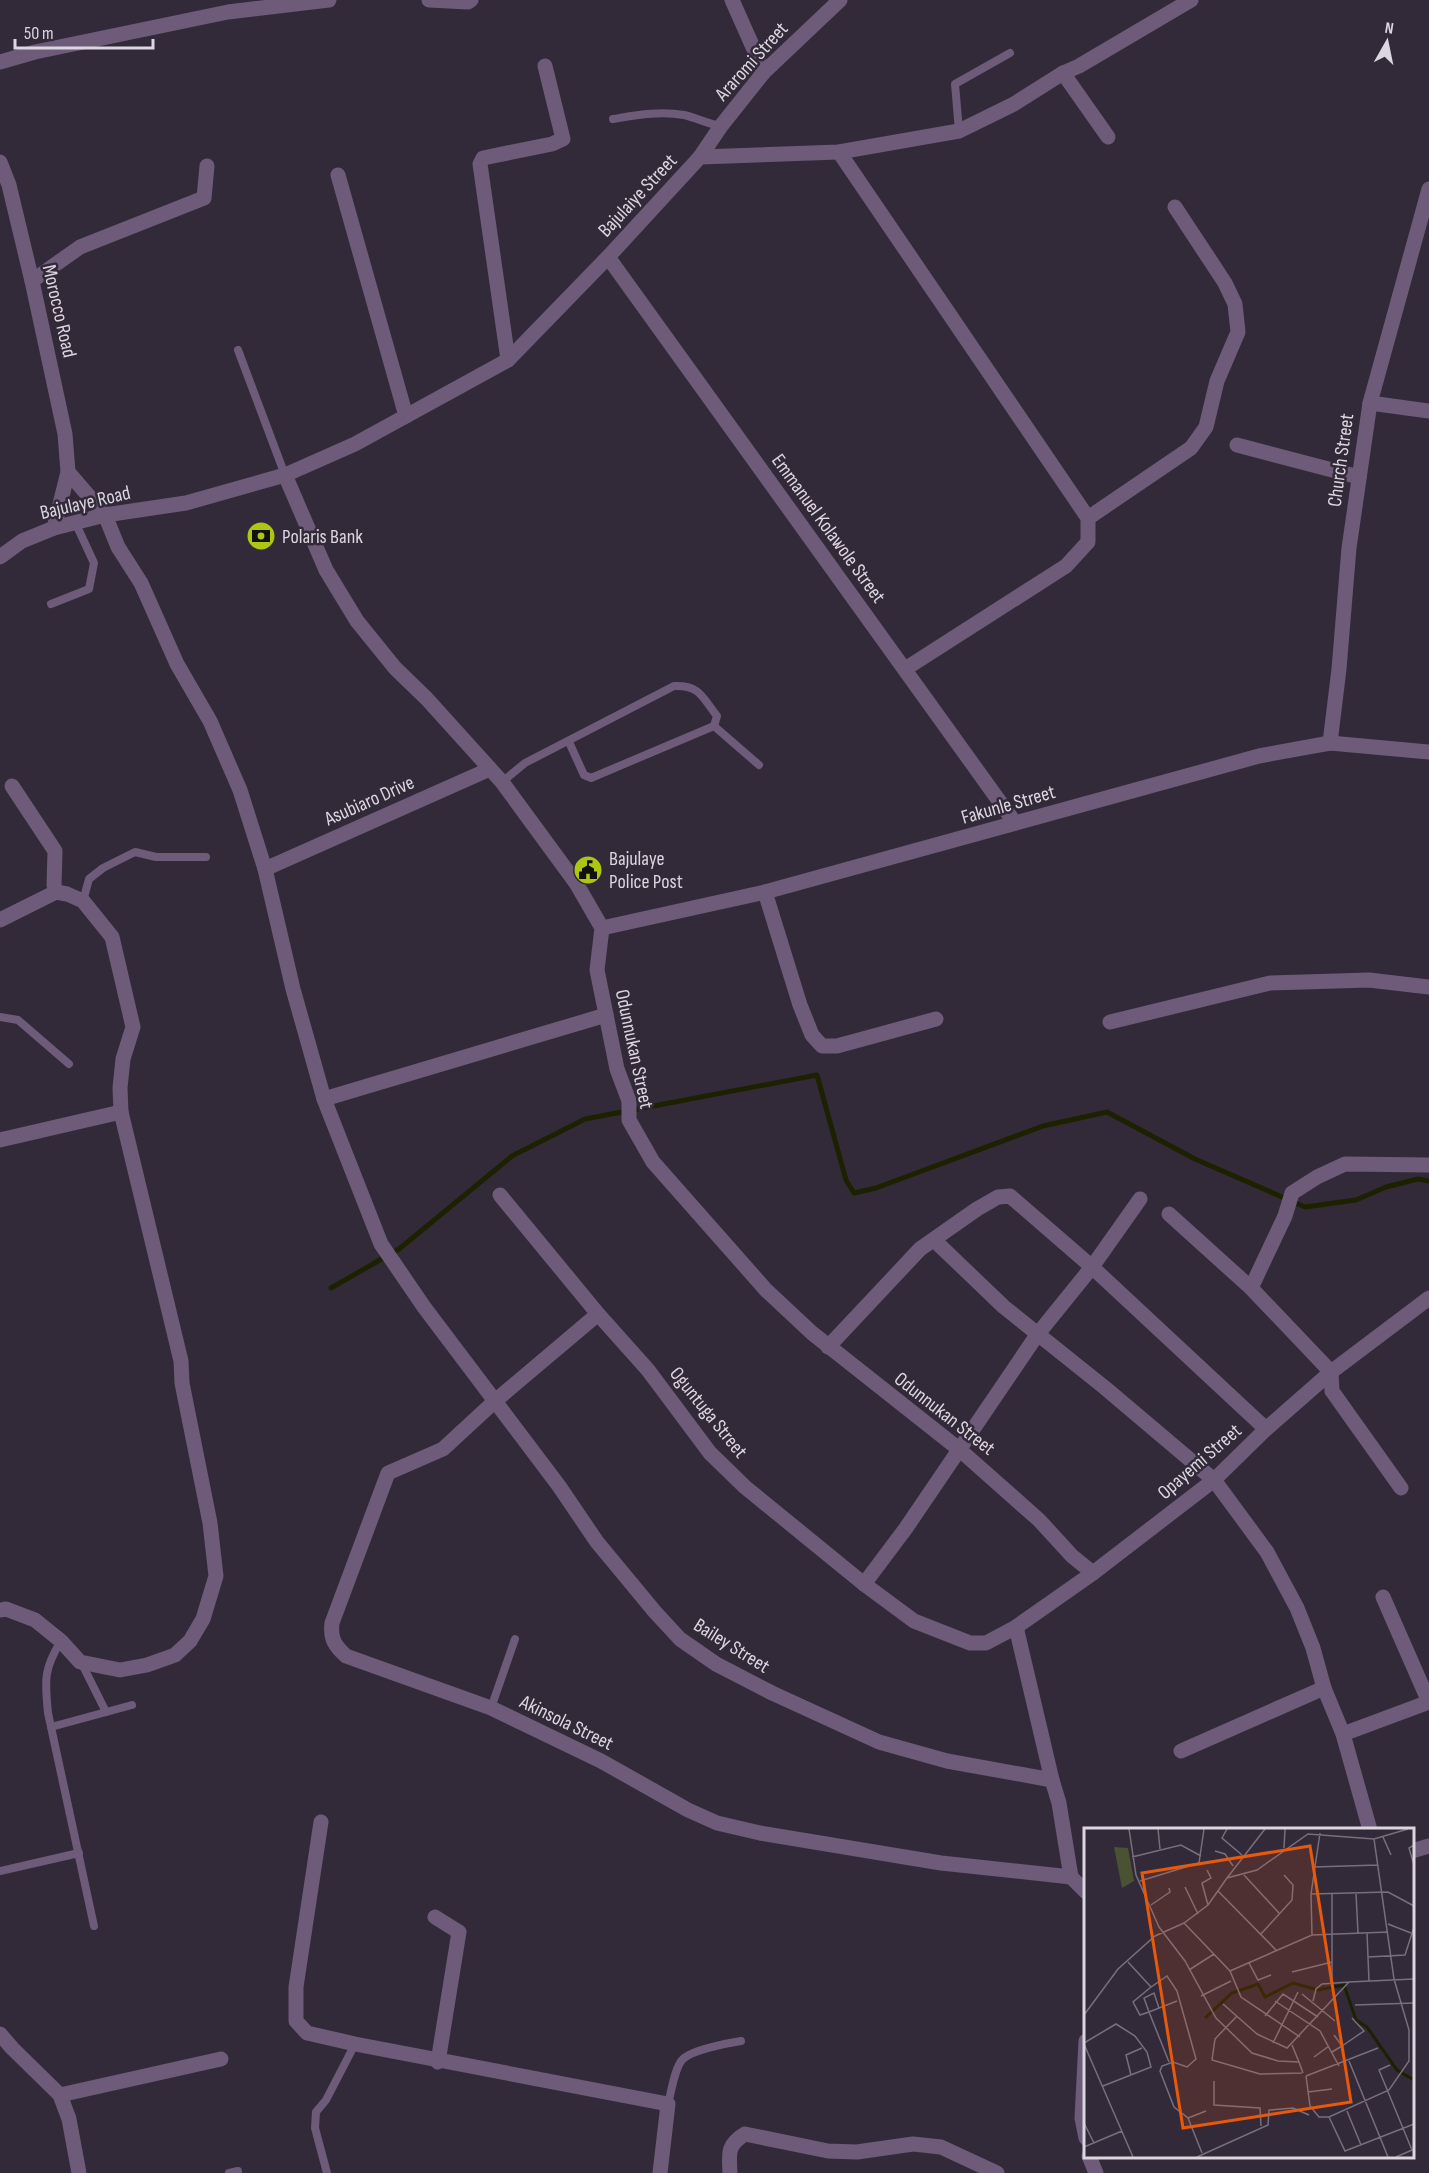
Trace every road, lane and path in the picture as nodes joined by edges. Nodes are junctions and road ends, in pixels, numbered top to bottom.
1 (328, 0) edge
2 (429, 0) edge
3 (732, 0) edge
4 (840, 0) edge
5 (1191, 0) edge
6 (470, 1) edge
7 (1011, 53) dead end
8 (0, 62) edge
9 (545, 66) dead end
10 (764, 72) junction
11 (1063, 73) junction
12 (613, 119) dead end
13 (721, 126) junction
14 (959, 130) junction
15 (1108, 137) dead end
16 (839, 152) junction
17 (700, 157) junction
18 (0, 162) edge
19 (207, 166) dead end
20 (338, 175) dead end
21 (1429, 189) edge
22 (1175, 207) dead end
23 (609, 257) junction
24 (32, 281) junction
25 (237, 350) dead end
26 (508, 360) junction
27 (1370, 403) junction
28 (1429, 411) edge
29 (406, 416) junction
30 (1237, 445) dead end
31 (68, 472) junction
32 (285, 475) junction
33 (1359, 477) junction
34 (186, 503) joint
35 (105, 515) junction
36 (1088, 518) junction
37 (75, 522) junction
38 (54, 528) junction
39 (0, 557) edge
40 (51, 604) dead end
41 (905, 669) junction
42 (714, 726) junction
43 (569, 742) junction
44 (1330, 743) junction
45 (1429, 752) edge
46 (759, 765) dead end
47 (490, 769) junction
48 (502, 782) junction
49 (12, 786) dead end
50 (1016, 823) junction
51 (206, 857) dead end
52 (265, 869) junction
53 (56, 892) junction
54 (765, 892) junction
55 (83, 901) junction
56 (0, 920) edge
57 (602, 928) junction
58 (1429, 987) edge
59 (606, 1015) junction
60 (0, 1017) edge
61 (936, 1018) dead end
62 (1110, 1022) dead end
63 (69, 1064) dead end
64 (324, 1099) junction
65 (121, 1112) junction
66 (0, 1140) edge
67 (1429, 1165) edge
68 (500, 1195) dead end
69 (1140, 1199) dead end
70 (1170, 1214) dead end
71 (934, 1240) junction
72 (1092, 1267) junction
73 (1251, 1288) junction
74 (1429, 1298) edge
75 (598, 1314) junction
76 (1037, 1335) junction
77 (828, 1347) junction
78 (1332, 1372) junction
79 (495, 1401) junction
80 (1266, 1429) junction
81 (960, 1450) junction
82 (1214, 1480) junction
83 (1401, 1488) dead end
84 (1093, 1574) junction
85 (864, 1584) junction
86 (1383, 1597) dead end
87 (0, 1610) edge
88 (1016, 1627) junction
89 (515, 1639) dead end
90 (61, 1641) junction
91 (986, 1643) joint
92 (80, 1662) junction
93 (1324, 1688) junction
94 (1429, 1702) edge
95 (132, 1705) dead end
96 (491, 1708) junction
97 (106, 1712) junction
98 (51, 1727) junction
99 (1343, 1734) junction
100 (1181, 1751) dead end
101 (1052, 1780) junction
102 (321, 1822) dead end
103 (1369, 1828) edge
104 (1429, 1846) edge
105 (1414, 1851) edge
106 (79, 1853) junction
107 (0, 1871) edge
108 (1071, 1877) junction
109 (1084, 1890) edge
110 (435, 1917) dead end
111 (94, 1926) dead end
112 (0, 2034) edge
113 (741, 2040) dead end
114 (355, 2044) junction
115 (221, 2059) dead end
116 (438, 2062) junction
117 (1084, 2080) edge
118 (60, 2095) junction
119 (668, 2104) junction
120 (1084, 2128) edge
121 (1089, 2158) edge
122 (79, 2173) edge
123 (327, 2173) edge
124 (660, 2173) edge
125 (730, 2173) edge
126 (998, 2173) edge
127 (1096, 2173) edge

1 - 8 street
2 - 6 street
3 - 10 street
4 - 10 street, Araromi Street
5 - 11 street, Bajulaiye Street
7 - 14 lane
9 - 26 street
10 - 13 street, Araromi Street
11 - 14 street, Bajulaiye Street
11 - 15 street
12 - 13 lane
13 - 17 street, Araromi Street
14 - 16 street, Bajulaiye Street
16 - 17 street, Bajulaiye Street
16 - 36 street
17 - 23 street, Bajulaiye Street
18 - 24 street, Morocco Road
19 - 24 street
20 - 29 street
21 - 27 street, Church Street
22 - 36 street
23 - 26 street, Bajulaiye Street
23 - 41 street, Emmanuel Kolawole Street
24 - 31 street, Morocco Road
25 - 32 lane
26 - 29 street, Bajulaiye Street
27 - 28 street
27 - 33 street, Church Street
29 - 32 street, Bajulaiye Street
30 - 33 street
31 - 35 street
31 - 38 street, Morocco Road
32 - 34 street, Bajulaiye Street
32 - 47 street
33 - 44 street, Church Street
34 - 35 street, Bajulaye Road
35 - 37 street, Bajulaye Road
35 - 52 street, Bailey Street
36 - 41 street
37 - 38 street, Bajulaye Road
37 - 40 lane
38 - 39 street, Bajulaye Road
41 - 50 street, Emmanuel Kolawole Street
42 - 43 lane
42 - 43 lane
42 - 46 lane
43 - 48 lane
44 - 45 street, Fakunle Street
44 - 50 street, Fakunle Street
47 - 48 street
47 - 52 street, Asubiaro Drive
48 - 57 street
49 - 53 street
50 - 54 street, Fakunle Street
51 - 55 lane
52 - 64 street, Bailey Street
53 - 55 street
53 - 56 street
54 - 57 street, Fakunle Street
54 - 61 street
55 - 65 street
57 - 59 street, Odunnukan Street
58 - 62 street
59 - 64 street
59 - 77 street, Odunnukan Street
60 - 63 lane
64 - 79 street, Bailey Street
65 - 66 street
65 - 92 street
67 - 73 street
68 - 75 street, Oguntuga Street
69 - 72 street
70 - 73 street
71 - 72 street
71 - 76 street
71 - 77 street
72 - 76 street
72 - 80 street
73 - 78 street
74 - 78 street, Opayemi Street
75 - 79 street
75 - 85 street, Oguntuga Street
76 - 81 street
76 - 82 street
77 - 81 street, Odunnukan Street
78 - 80 street, Opayemi Street
78 - 83 street
79 - 96 street, Akinsola Street
79 - 101 street, Bailey Street
80 - 82 street, Opayemi Street
81 - 84 street, Odunnukan Street
81 - 85 street
82 - 84 street, Opayemi Street
82 - 93 street
84 - 88 street, Opayemi Street
85 - 91 street, Oguntuga Street
86 - 94 street
87 - 90 street
88 - 91 street, Opayemi Street
88 - 101 street
89 - 96 lane
90 - 92 street
90 - 98 lane
92 - 97 lane
93 - 99 street
93 - 100 street
94 - 99 street
95 - 97 lane
96 - 108 street, Akinsola Street
97 - 98 lane
98 - 106 lane
99 - 103 street
101 - 108 street
102 - 114 street
104 - 105 street
106 - 107 lane
106 - 111 lane
108 - 109 street
110 - 116 street
112 - 118 street
113 - 119 lane
114 - 116 street
114 - 123 lane
115 - 118 street
116 - 119 street
117 - 120 street
118 - 122 street
119 - 124 street
121 - 127 street
125 - 126 street

